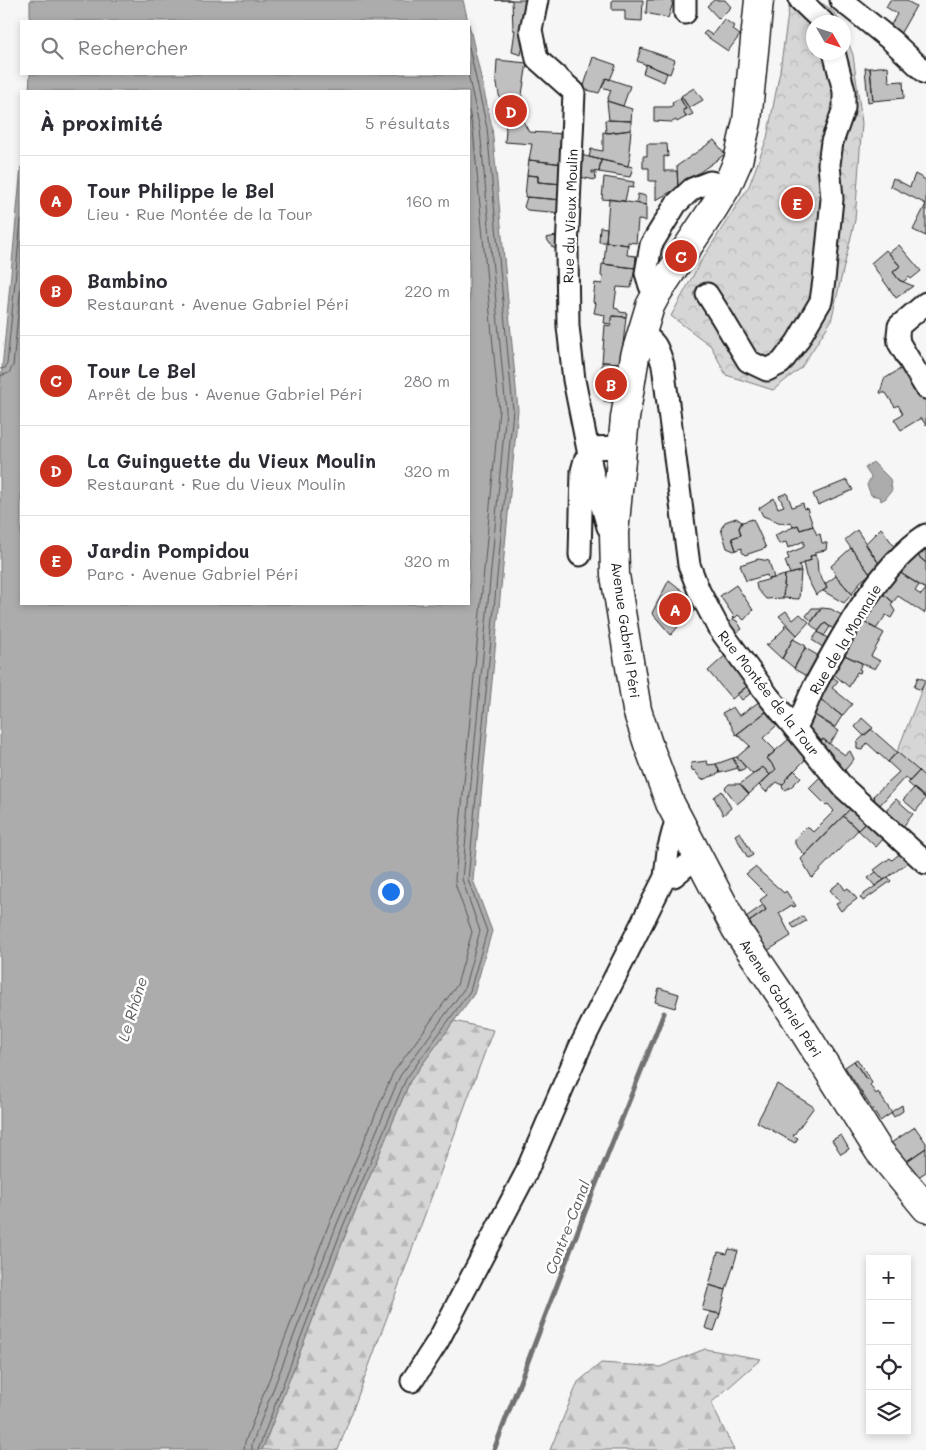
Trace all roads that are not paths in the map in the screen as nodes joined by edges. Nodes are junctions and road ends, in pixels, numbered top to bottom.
1 (537, 0) edge
2 (759, 0) edge
3 (800, 0) edge
4 (842, 0) edge
5 (816, 15) edge
6 (836, 60) edge
7 (926, 73) edge
8 (707, 294) dead end
9 (926, 303) edge
10 (640, 334) junction
11 (631, 380) junction
12 (926, 388) edge
13 (666, 396) junction
14 (622, 447) junction
15 (588, 448) junction
16 (614, 533) junction
17 (926, 535) edge
18 (580, 555) dead end
19 (795, 728) junction
20 (678, 817) junction
21 (699, 859) junction
22 (926, 863) edge
23 (665, 877) junction
24 (926, 1208) edge
25 (412, 1381) dead end

1 - 15 street, Rue du Vieux Moulin
2 - 10 main road, Avenue Gabriel Péri
3 - 5 street
4 - 7 street
6 - 8 street
9 - 12 street
10 - 11 main road, Avenue Gabriel Péri
10 - 13 street, Rue Montée de la Tour
11 - 13 street
11 - 14 main road, Avenue Gabriel Péri
13 - 19 street, Rue Montée de la Tour
14 - 15 street
14 - 16 main road, Avenue Gabriel Péri
15 - 16 street, Rue du Vieux Moulin
15 - 18 street
16 - 20 main road, Avenue Gabriel Péri
17 - 19 street, Rue de la Monnaie
19 - 22 street, Rue Montée de la Tour
20 - 21 main road, Avenue Gabriel Péri
20 - 23 street
21 - 23 street
21 - 24 main road, Avenue Gabriel Péri
23 - 25 street

